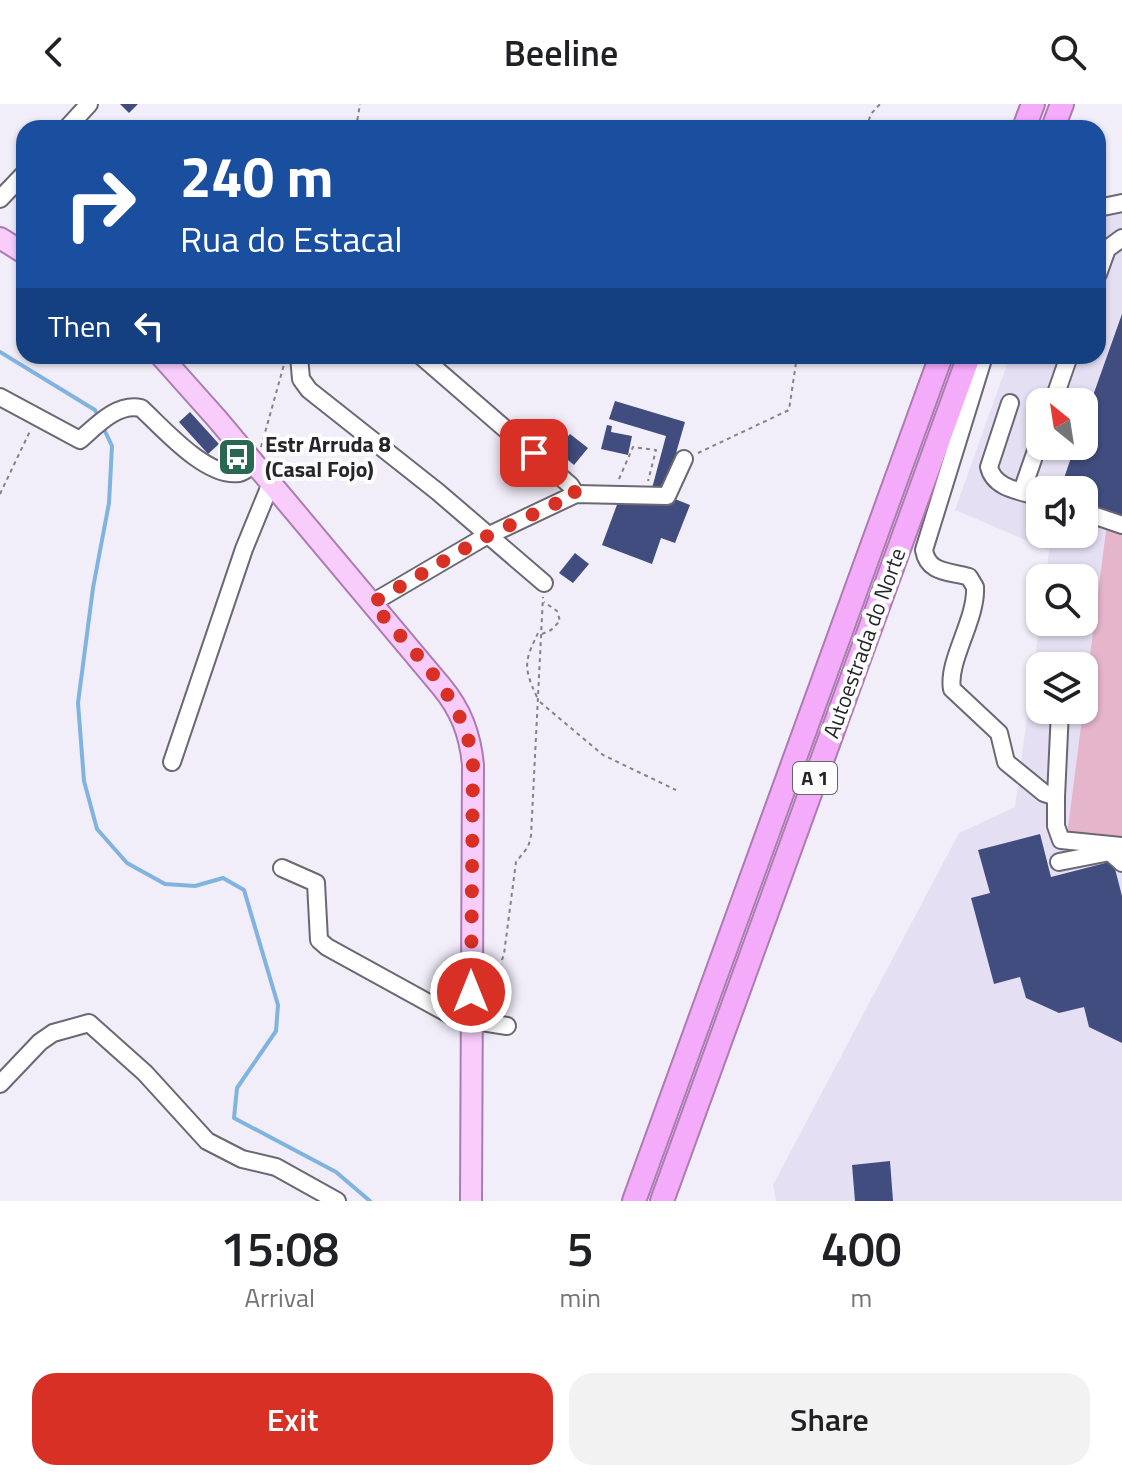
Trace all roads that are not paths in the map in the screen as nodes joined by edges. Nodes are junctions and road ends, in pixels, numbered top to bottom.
1 (89, 104) edge
2 (74, 120) edge
3 (16, 184) edge
4 (1, 202) edge
5 (1122, 238) edge
6 (1106, 252) edge
7 (168, 364) edge
8 (300, 364) edge
9 (430, 364) edge
10 (938, 364) edge
11 (966, 364) edge
12 (981, 364) edge
13 (1066, 364) edge
14 (1058, 388) edge
15 (0, 397) edge
16 (1010, 403) dead end
17 (684, 459) road end
18 (1033, 460) edge
19 (254, 463) junction
20 (271, 483) junction
21 (1022, 491) junction
22 (1026, 492) edge
23 (576, 494) junction
24 (1098, 517) edge
25 (1122, 525) edge
26 (488, 535) junction
27 (544, 583) road end
28 (372, 603) junction
29 (1059, 724) edge
30 (172, 762) dead end
31 (1056, 797) junction
32 (1122, 846) edge
33 (1059, 862) dead end
34 (1122, 863) edge
35 (282, 868) dead end
36 (478, 1022) junction
37 (507, 1026) dead end
38 (0, 1084) edge
39 (337, 1201) edge
40 (471, 1201) edge
41 (634, 1201) edge
42 (662, 1201) edge

1 - 2 street
3 - 4 street
5 - 6 street
7 - 19 main road
8 - 26 street
9 - 23 street
10 - 41 highway, Autoestrada do Norte / A 1
11 - 42 highway, Autoestrada do Norte / A 1
12 - 31 street
13 - 14 street
15 - 19 street
16 - 21 street
17 - 23 street
18 - 21 street
19 - 20 main road
20 - 28 main road
20 - 30 street
21 - 22 street
23 - 26 street
24 - 25 street
26 - 27 street
26 - 28 street
28 - 36 main road
29 - 31 street
31 - 32 street
33 - 34 street
35 - 36 street
36 - 37 street
36 - 40 main road
38 - 39 street

